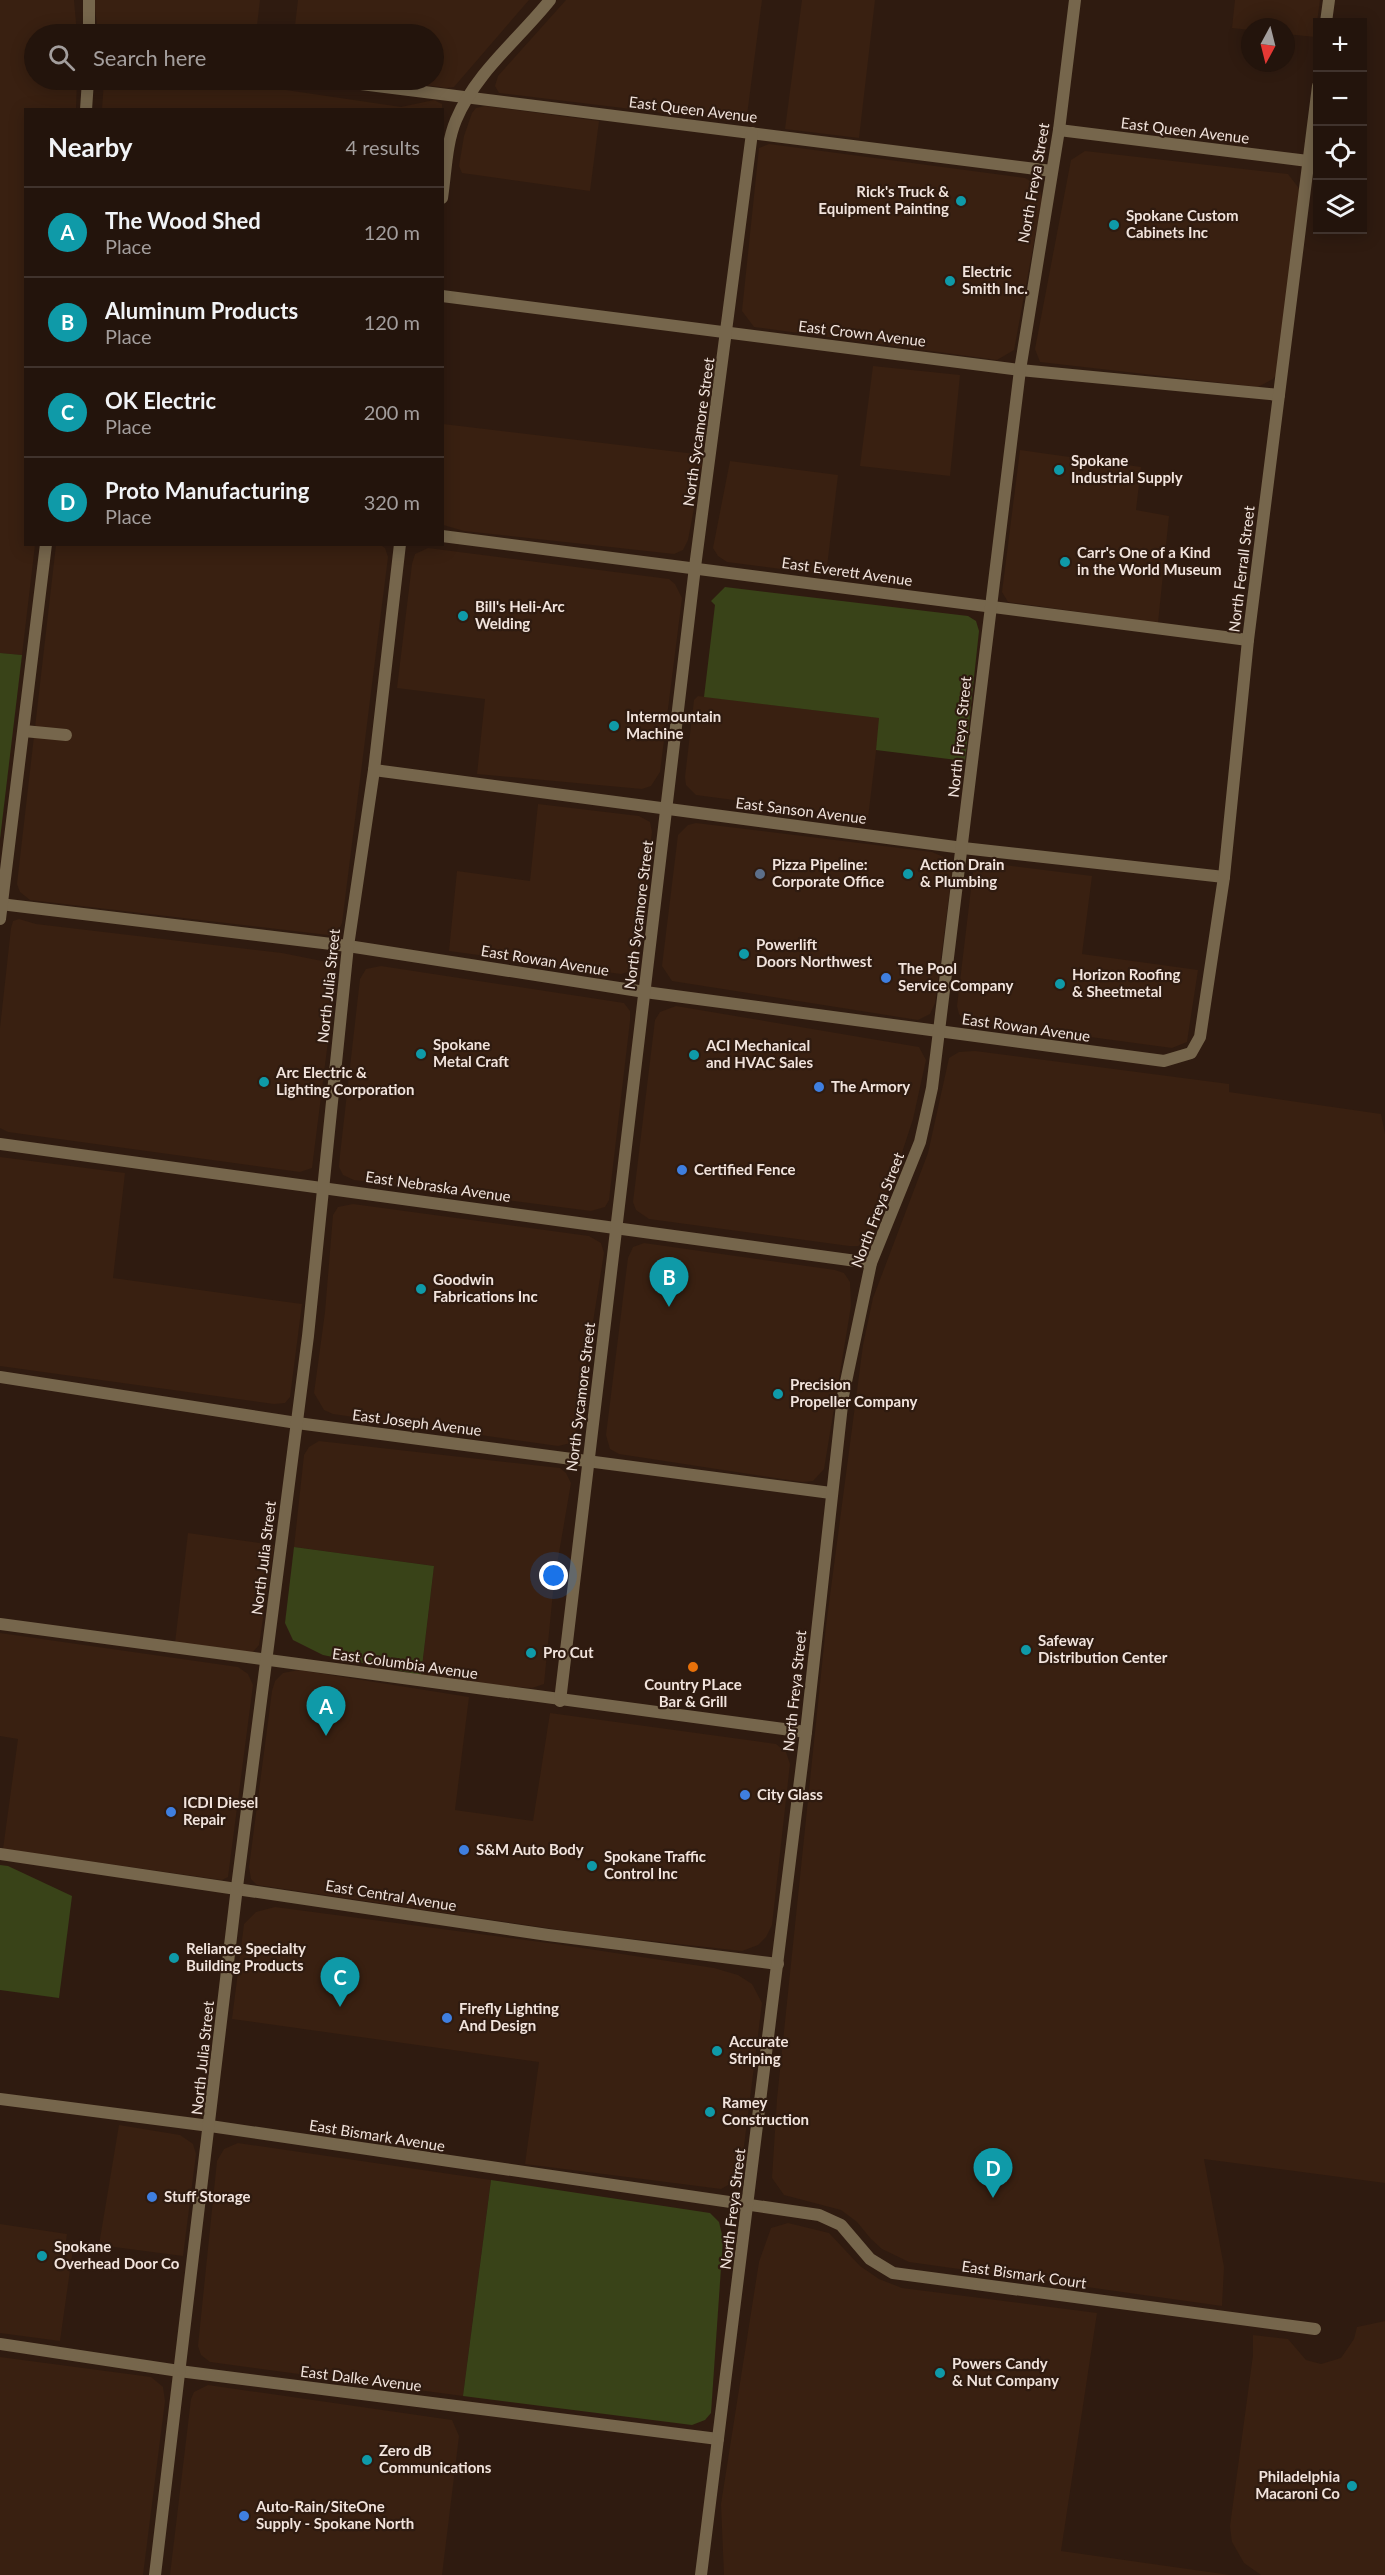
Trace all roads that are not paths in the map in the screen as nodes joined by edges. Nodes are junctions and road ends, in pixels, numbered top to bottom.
1 (89, 0) edge
2 (550, 0) edge
3 (1075, 0) edge
4 (1329, 0) edge
5 (1327, 18) edge
6 (89, 24) edge
7 (87, 90) edge
8 (411, 90) edge
9 (468, 97) junction
10 (86, 108) edge
11 (1313, 119) edge
12 (1059, 130) junction
13 (752, 133) junction
14 (1308, 161) junction
15 (1053, 171) junction
16 (444, 183) edge
17 (444, 296) edge
18 (727, 332) junction
19 (1020, 370) junction
20 (1279, 395) junction
21 (444, 536) edge
22 (46, 546) edge
23 (400, 546) edge
24 (695, 567) junction
25 (989, 606) junction
26 (1248, 640) junction
27 (24, 731) junction
28 (66, 735) dead end
29 (374, 770) junction
30 (667, 809) junction
31 (963, 848) junction
32 (1224, 877) junction
33 (1, 904) edge
34 (0, 920) edge
35 (348, 946) junction
36 (645, 992) junction
37 (940, 1031) junction
38 (1191, 1053) joint
39 (0, 1144) edge
40 (323, 1186) junction
41 (617, 1227) junction
42 (871, 1263) junction
43 (0, 1377) edge
44 (297, 1423) junction
45 (588, 1459) junction
46 (831, 1493) junction
47 (0, 1624) edge
48 (266, 1660) junction
49 (560, 1701) junction
50 (806, 1732) junction
51 (0, 1854) edge
52 (237, 1887) junction
53 (778, 1964) junction
54 (0, 2098) edge
55 (210, 2126) junction
56 (749, 2205) junction
57 (1315, 2329) dead end
58 (0, 2344) edge
59 (179, 2370) junction
60 (718, 2439) junction
61 (155, 2575) edge
62 (701, 2575) edge

1 - 6 street
2 - 9 street
3 - 12 street, North Freya Street
4 - 5 street
7 - 10 street
8 - 9 street, East Queen Avenue
9 - 13 street, East Queen Avenue
9 - 16 street
11 - 14 street, North Ferrall Street
12 - 14 street, East Queen Avenue
12 - 15 street, North Freya Street
13 - 15 street, East Queen Avenue
13 - 18 street, North Sycamore Street
14 - 20 street, North Ferrall Street
15 - 19 street, North Freya Street
17 - 18 street, East Crown Avenue
18 - 19 street, East Crown Avenue
18 - 24 street, North Sycamore Street
19 - 20 street, East Crown Avenue
19 - 25 street, North Freya Street
20 - 26 street, North Ferrall Street
21 - 24 street, East Everett Avenue
22 - 27 street
23 - 29 street, North Julia Street
24 - 25 street, East Everett Avenue
24 - 30 street, North Sycamore Street
25 - 26 street, East Everett Avenue
25 - 31 street, North Freya Street
26 - 32 street, North Ferrall Street
27 - 28 street
27 - 33 street
29 - 30 street, East Sanson Avenue
29 - 35 street, North Julia Street
30 - 31 street, East Sanson Avenue
30 - 36 street, North Sycamore Street
31 - 32 street, East Sanson Avenue
31 - 37 street, North Freya Street
32 - 38 street, North Ferrall Street
33 - 34 street
33 - 35 street, East Rowan Avenue
35 - 36 street, East Rowan Avenue
35 - 40 street, North Julia Street
36 - 37 street, East Rowan Avenue
36 - 41 street, North Sycamore Street
37 - 38 street, East Rowan Avenue
37 - 42 street, North Freya Street
39 - 40 street, East Nebraska Avenue
40 - 41 street, East Nebraska Avenue
40 - 44 street, North Julia Street
41 - 42 street, East Nebraska Avenue
41 - 45 street, North Sycamore Street
42 - 46 street, North Freya Street
43 - 44 street, East Joseph Avenue
44 - 45 street, East Joseph Avenue
44 - 48 street, North Julia Street
45 - 46 street, East Joseph Avenue
45 - 49 street, North Sycamore Street
46 - 50 street, North Freya Street
47 - 48 street, East Columbia Avenue
48 - 49 street, East Columbia Avenue
48 - 52 street, North Julia Street
49 - 50 street, East Columbia Avenue
50 - 53 street, North Freya Street
51 - 52 street, East Central Avenue
52 - 53 street, East Central Avenue
52 - 55 street, North Julia Street
53 - 56 street, North Freya Street
54 - 55 street, East Bismark Avenue
55 - 56 street, East Bismark Avenue
55 - 59 street, North Julia Street
56 - 57 street, East Bismark Court
56 - 60 street, North Freya Street
58 - 59 street, East Dalke Avenue
59 - 60 street, East Dalke Avenue
59 - 61 street, North Julia Street
60 - 62 street, North Freya Street

